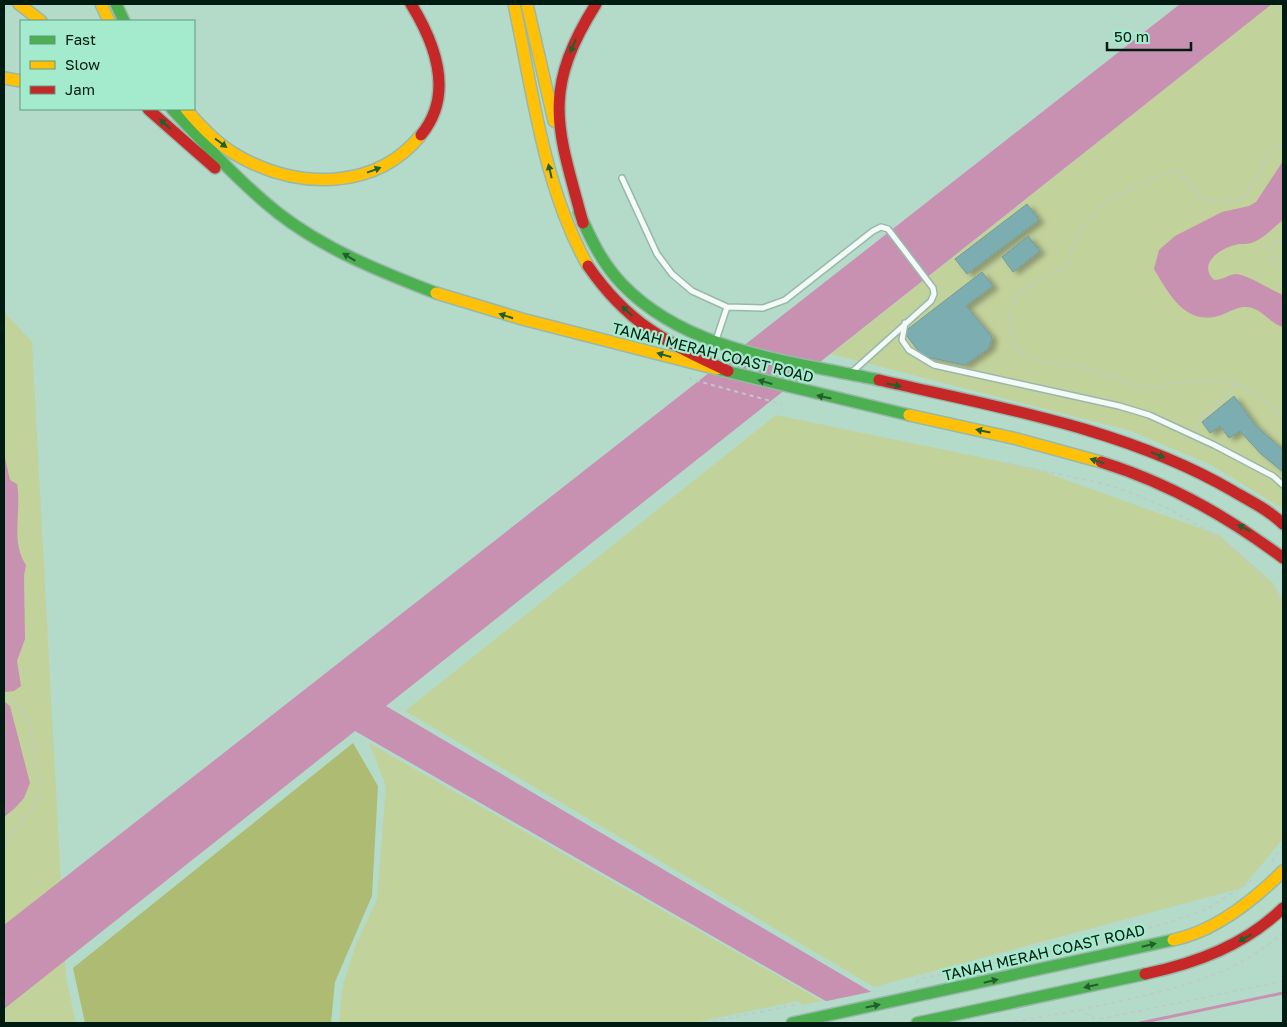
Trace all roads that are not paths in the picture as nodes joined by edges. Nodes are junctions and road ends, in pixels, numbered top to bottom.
1 (19, 4) edge
2 (101, 4) edge
3 (116, 4) edge
4 (411, 4) edge
5 (514, 4) edge
6 (527, 4) edge
7 (596, 4) edge
8 (40, 20) edge
9 (109, 20) edge
10 (124, 20) edge
11 (4, 78) edge
12 (20, 81) edge
13 (149, 110) edge
14 (173, 110) edge
15 (187, 110) edge
16 (622, 178) dead end
17 (272, 209) junction
18 (583, 223) junction
19 (727, 307) junction
20 (905, 323) junction
21 (715, 342) junction
22 (728, 371) junction
23 (848, 375) junction
24 (1028, 414) junction
25 (1030, 441) junction
26 (1283, 485) edge
27 (1278, 517) edge
28 (1283, 524) edge
29 (1283, 558) edge
30 (1283, 871) edge
31 (1283, 908) edge
32 (792, 1023) edge
33 (917, 1023) edge

1 - 8 main road
2 - 9 main road
3 - 10 main road
15 -> 4 main road
22 -> 5 main road
6 - 18 main road, TANAH MERAH COAST ROAD
7 -> 18 main road
11 - 12 main road
17 -> 13 main road
14 - 17 main road, TANAH MERAH COAST ROAD
16 - 19 lane
22 -> 17 main road, TANAH MERAH COAST ROAD
18 - 21 main road, TANAH MERAH COAST ROAD
19 - 20 lane
19 - 21 lane
20 - 23 lane
20 - 26 lane
21 - 23 main road, TANAH MERAH COAST ROAD
25 -> 22 main road, TANAH MERAH COAST ROAD
23 -> 24 main road, TANAH MERAH COAST ROAD
24 - 25 main road
24 -> 27 main road, TANAH MERAH COAST ROAD
29 -> 25 main road, TANAH MERAH COAST ROAD
27 - 28 main road, TANAH MERAH COAST ROAD
32 -> 30 main road, TANAH MERAH COAST ROAD
31 -> 33 main road

